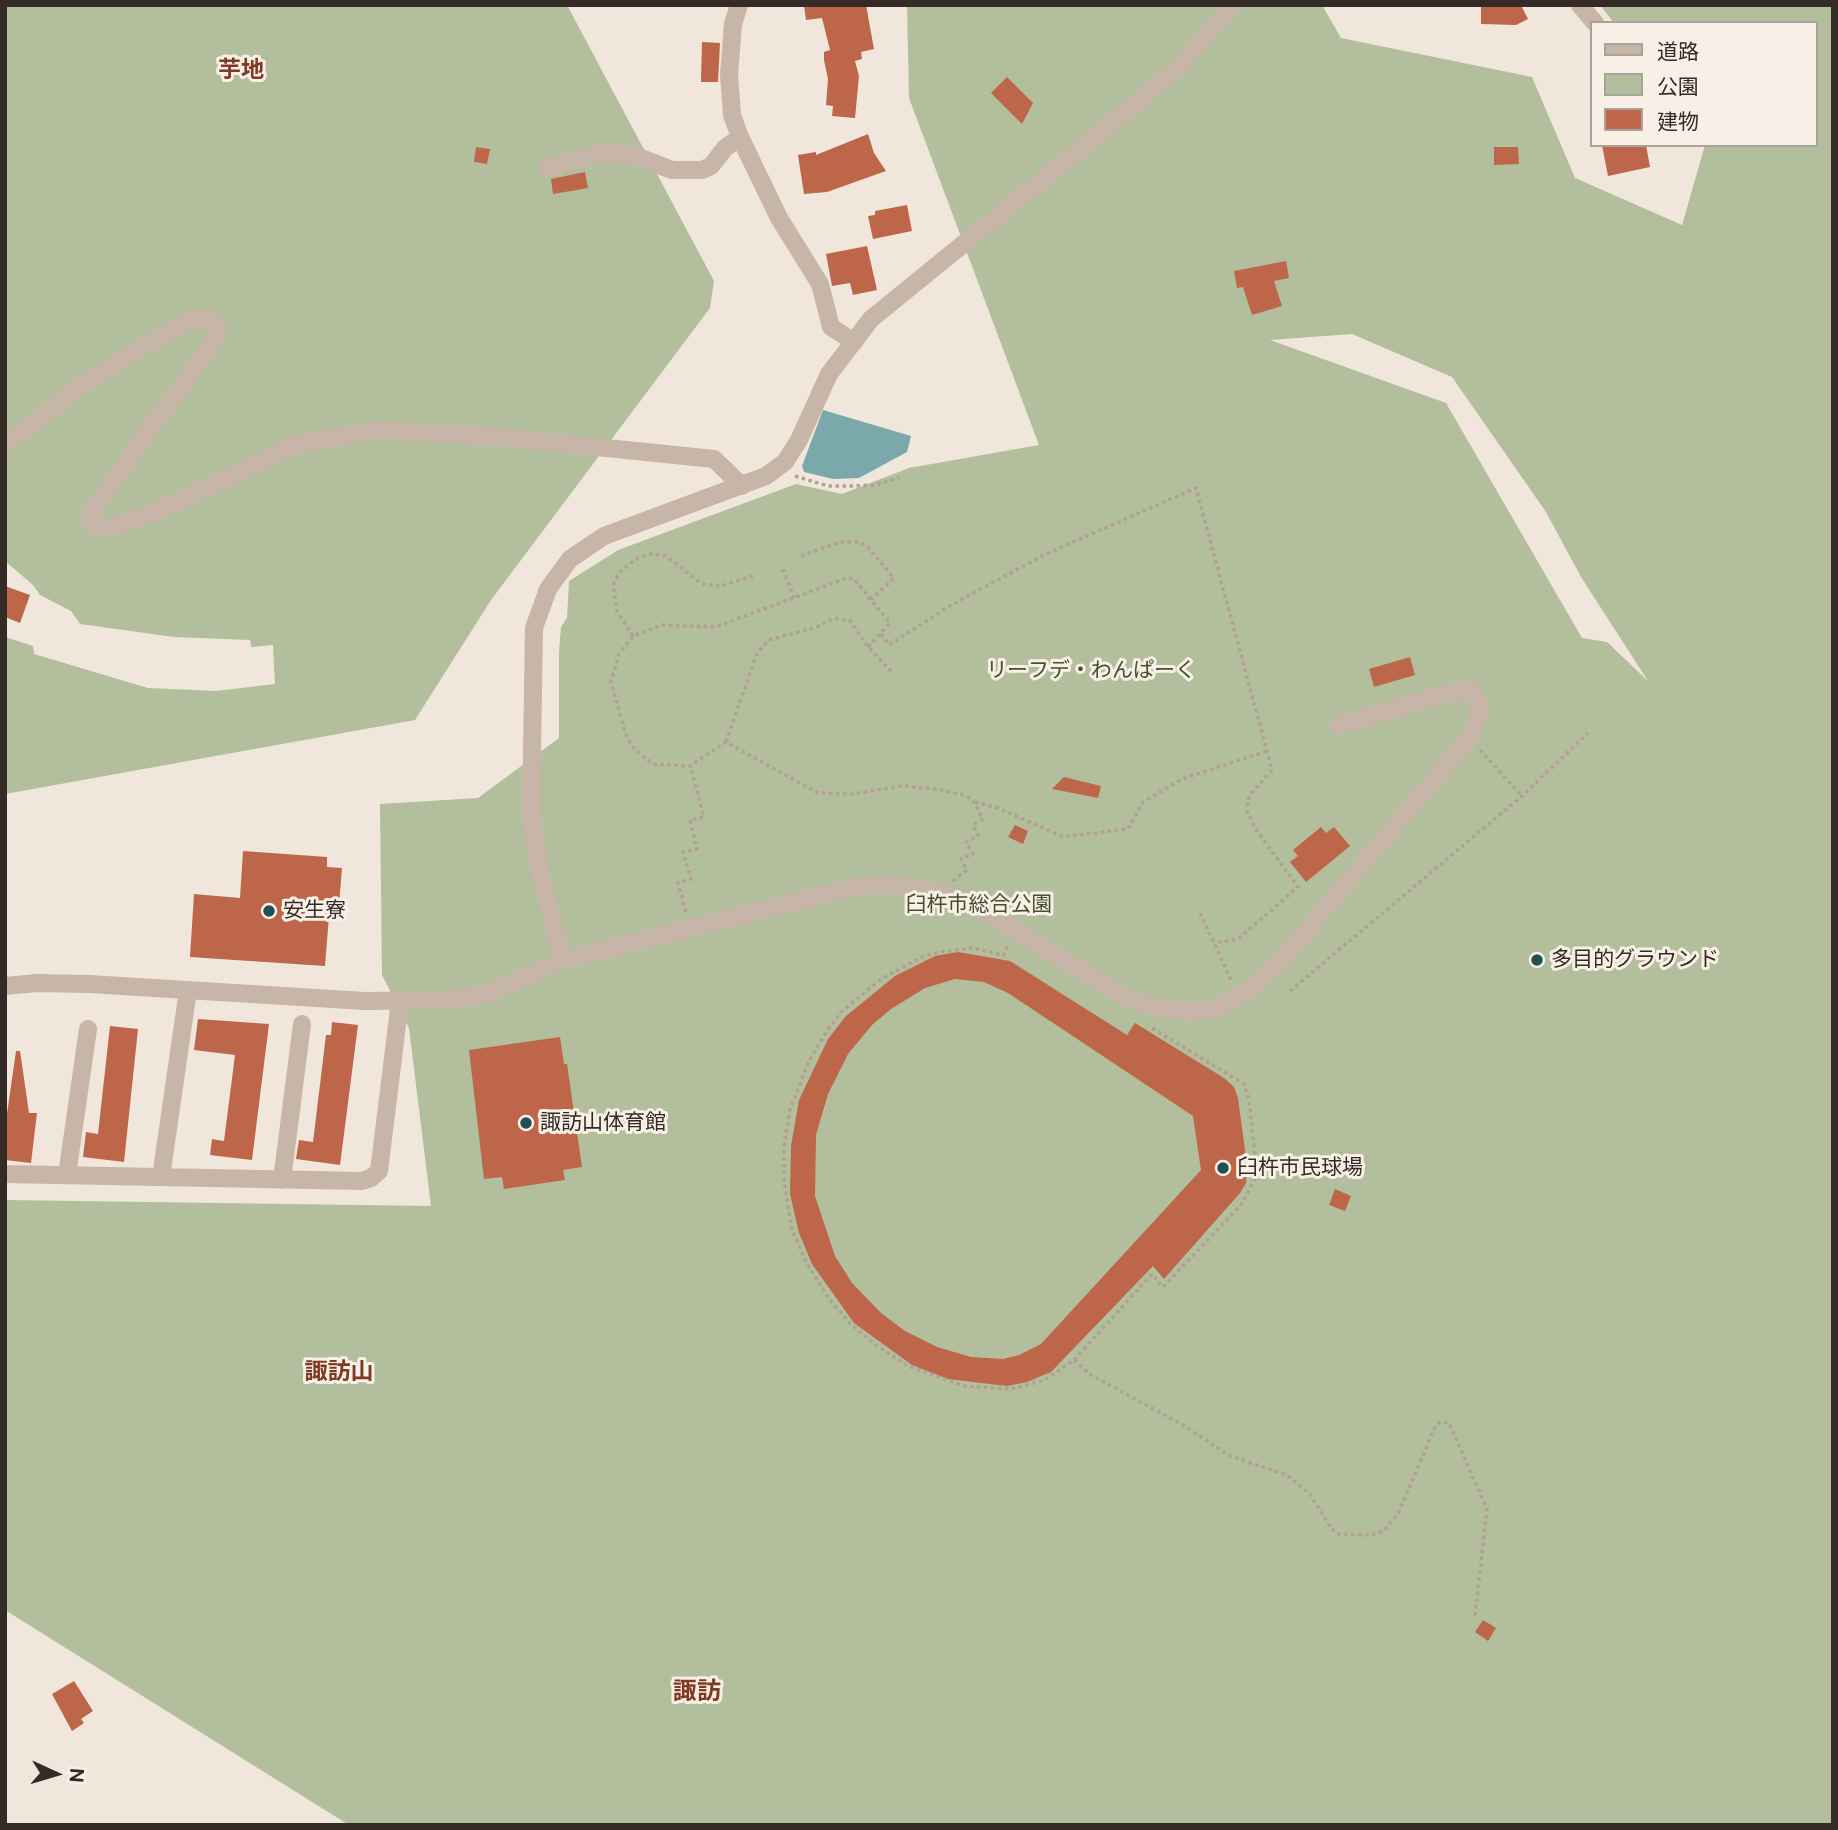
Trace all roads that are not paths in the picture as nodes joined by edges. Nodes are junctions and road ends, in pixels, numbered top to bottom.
1 (739, 5) edge
2 (1233, 5) edge
3 (1580, 5) edge
4 (1593, 21) edge
5 (740, 137) junction
6 (547, 168) dead end
7 (854, 342) junction
8 (5, 444) edge
9 (742, 486) junction
10 (1339, 725) dead end
11 (563, 960) junction
12 (5, 986) edge
13 (188, 990) junction
14 (400, 1001) junction
15 (302, 1024) dead end
16 (88, 1029) dead end
17 (5, 1174) edge
18 (68, 1175) junction
19 (162, 1177) junction
20 (282, 1180) junction

1 - 5 street
2 - 7 street
3 - 4 street
5 - 6 street
5 - 7 street
7 - 9 street
8 - 9 street
9 - 11 street
10 - 11 street
11 - 14 street
12 - 13 street
13 - 14 street
13 - 19 street
14 - 20 street
15 - 20 street
16 - 18 street
17 - 18 street
18 - 19 street
19 - 20 street

